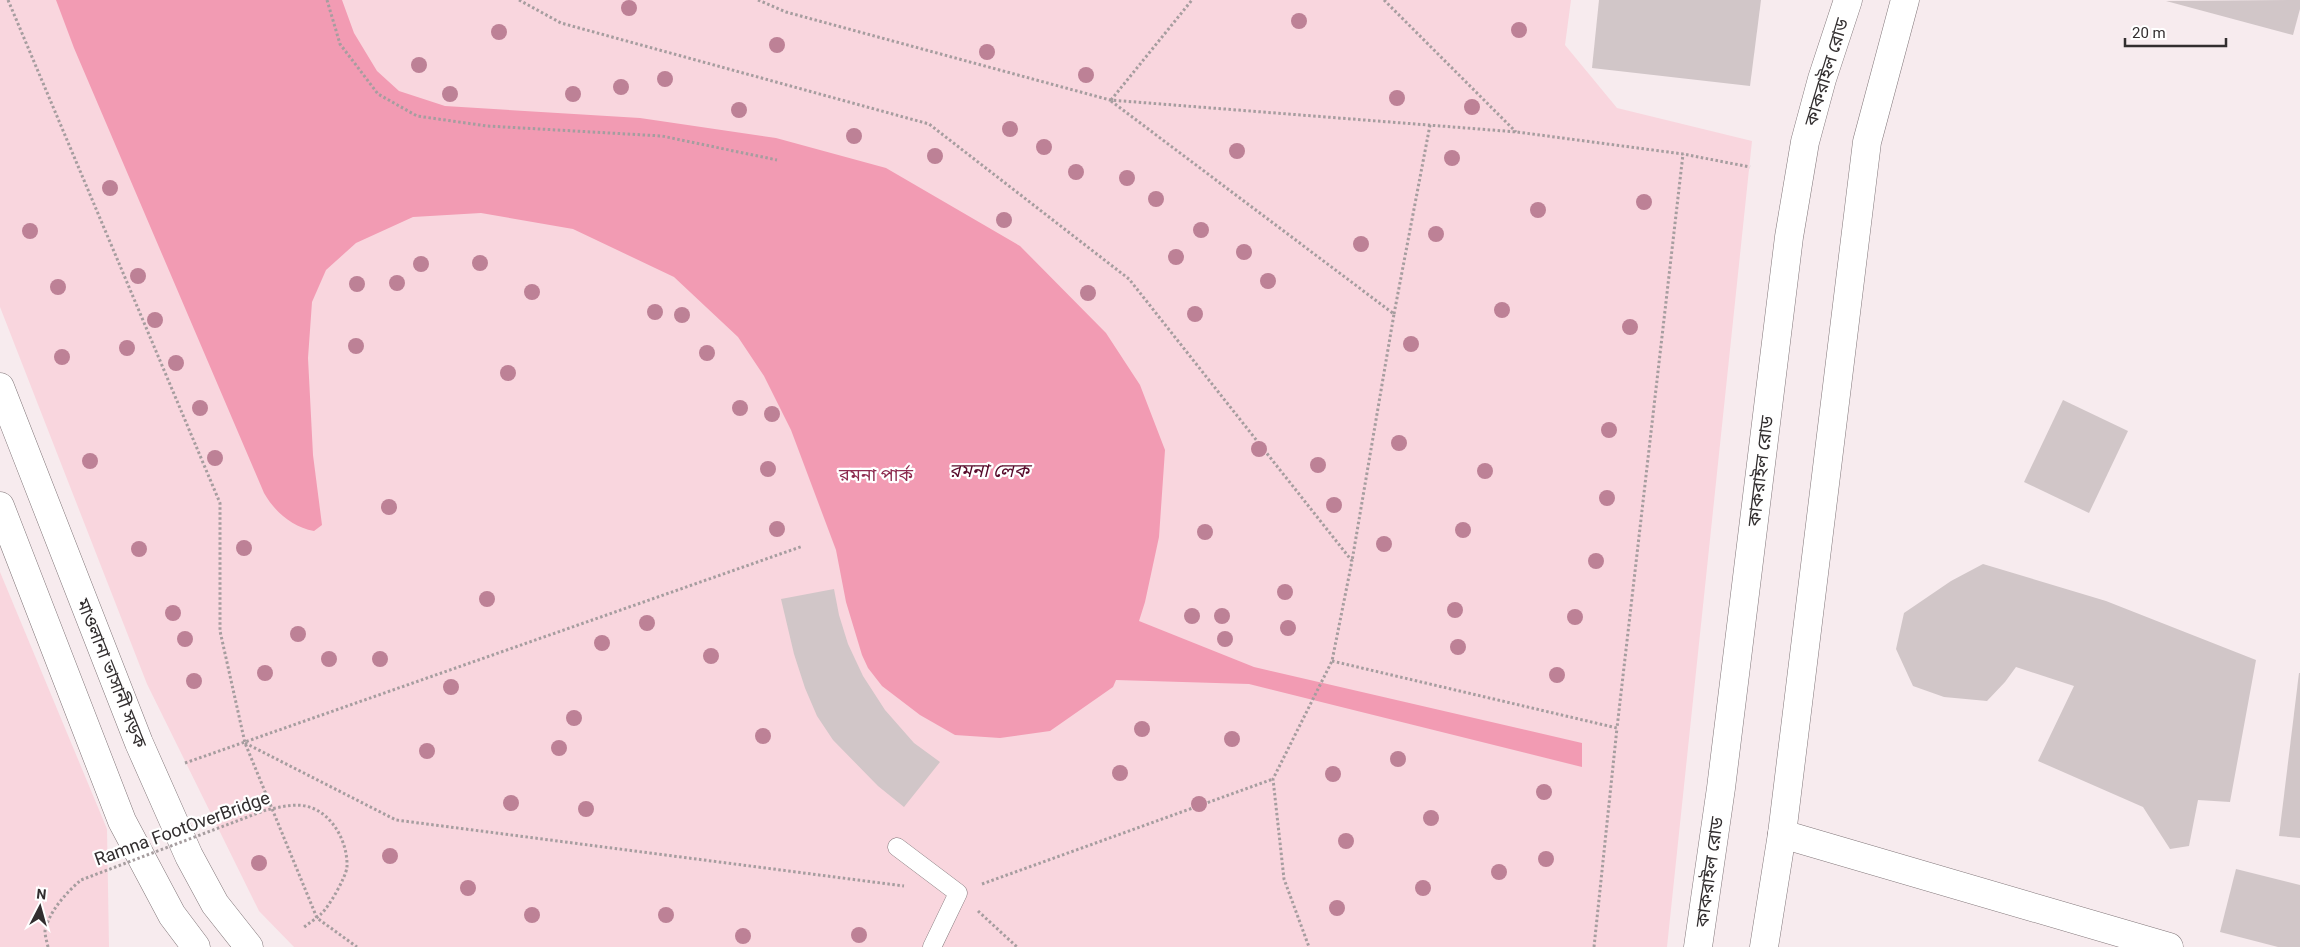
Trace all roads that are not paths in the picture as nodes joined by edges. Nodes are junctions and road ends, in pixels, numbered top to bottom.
1 (1848, 0) edge
2 (1905, 0) edge
3 (0, 387) edge
4 (0, 506) edge
5 (1782, 834) junction
6 (897, 847) dead end
7 (196, 947) edge
8 (249, 947) edge
9 (932, 947) edge
10 (1698, 947) edge
11 (1764, 947) edge
12 (2170, 947) edge

1 - 10 main road, কাকরাইল রোড
2 - 5 main road
3 - 8 main road, মাওলানা ভাসানী সড়ক
4 - 7 main road
5 - 11 main road
5 - 12 main road
6 - 9 lane

